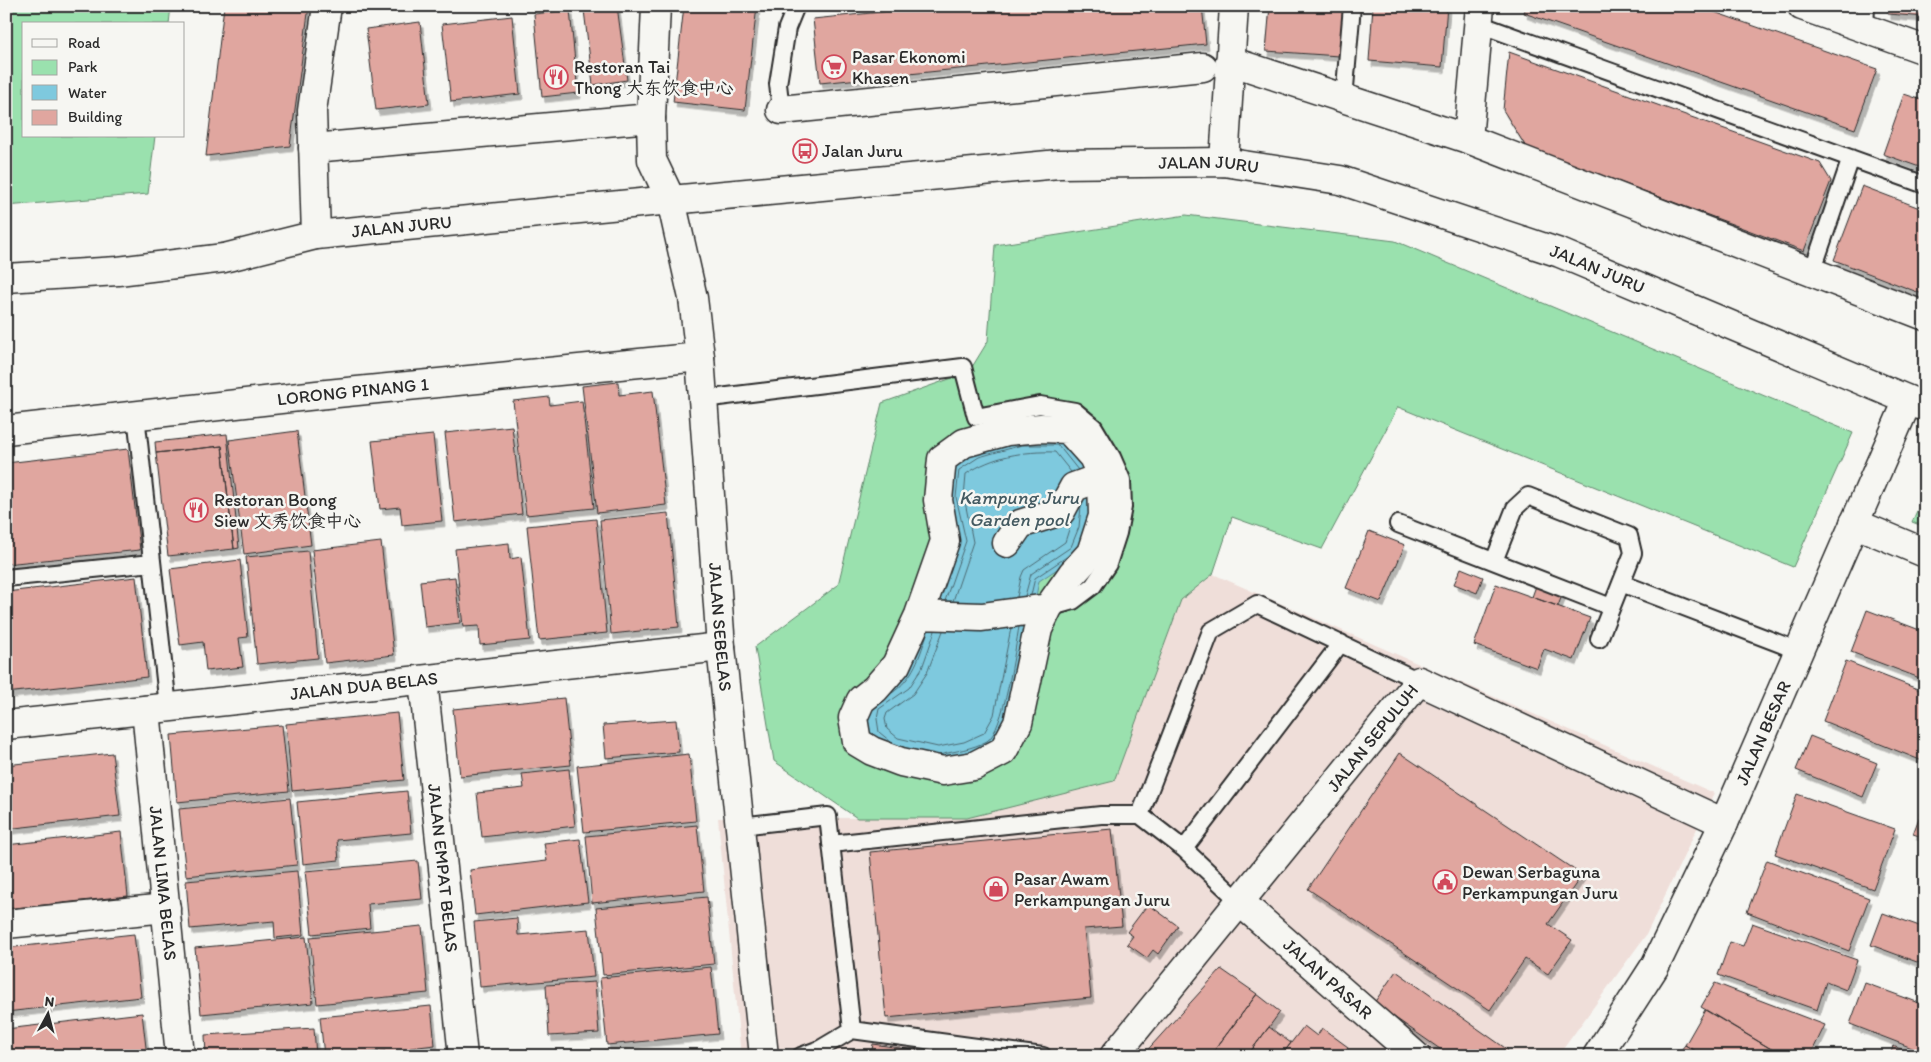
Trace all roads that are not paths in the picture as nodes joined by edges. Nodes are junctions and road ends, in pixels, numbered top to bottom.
1 (327, 6) edge
2 (656, 6) edge
3 (796, 6) edge
4 (1234, 6) edge
5 (1352, 6) edge
6 (1802, 6) edge
7 (1480, 15) edge
8 (1865, 18) edge
9 (1925, 50) edge
10 (1230, 61) junction
11 (1203, 67) dead end
12 (1344, 99) junction
13 (781, 110) joint
14 (651, 118) junction
15 (1468, 140) junction
16 (313, 148) junction
17 (1851, 158) junction
18 (1224, 162) junction
19 (1925, 185) edge
20 (671, 200) junction
21 (316, 235) junction
22 (1812, 272) junction
23 (6, 278) edge
24 (1925, 316) edge
25 (700, 357) junction
26 (703, 399) junction
27 (1917, 404) edge
28 (136, 415) junction
29 (6, 430) edge
30 (1102, 477) junction
31 (1854, 523) junction
32 (1398, 524) dead end
33 (1007, 543) dead end
34 (1925, 553) edge
35 (1494, 561) junction
36 (152, 563) junction
37 (6, 578) edge
38 (1621, 583) junction
39 (1611, 607) junction
40 (1048, 608) junction
41 (919, 615) junction
42 (1599, 639) dead end
43 (1341, 643) junction
44 (722, 647) junction
45 (1799, 651) junction
46 (423, 680) junction
47 (1420, 681) junction
48 (157, 709) junction
49 (6, 725) edge
50 (1140, 815) junction
51 (1724, 823) junction
52 (740, 826) junction
53 (831, 844) junction
54 (1184, 849) junction
55 (1239, 902) junction
56 (166, 908) junction
57 (6, 924) edge
58 (852, 1030) junction
59 (180, 1056) edge
60 (463, 1056) edge
61 (764, 1056) edge
62 (802, 1056) edge
63 (1043, 1056) edge
64 (1114, 1056) edge
65 (1416, 1056) edge
66 (1597, 1056) edge

1 - 16 street
2 - 14 street, JALAN SEBELAS
3 - 13 lane
4 - 10 street
5 - 12 lane
6 - 8 street
7 - 15 street
7 - 17 lane
8 - 9 street
10 - 12 street
10 - 18 street
11 - 13 street
12 - 15 street
14 - 16 street
14 - 20 street, JALAN SEBELAS
15 - 22 street
16 - 21 street
17 - 19 lane
17 - 22 lane
18 - 20 street, JALAN JURU
18 - 27 street, JALAN JURU
20 - 21 street, JALAN JURU
20 - 25 street, JALAN SEBELAS
21 - 23 street, JALAN JURU
22 - 24 street
25 - 26 street, JALAN SEBELAS
25 - 28 street, LORONG PINANG 1
26 - 40 lane
26 - 44 street, JALAN SEBELAS
27 - 31 street, JALAN BESAR
28 - 29 street, LORONG PINANG 1
28 - 36 lane
30 - 33 street
30 - 40 street
30 - 41 street
31 - 34 street
31 - 45 street, JALAN BESAR
32 - 35 lane
35 - 38 lane
35 - 39 lane
36 - 37 lane
36 - 48 lane
38 - 39 lane
38 - 45 lane
39 - 42 lane
40 - 41 street
40 - 41 street
43 - 47 lane
43 - 50 lane
43 - 54 lane
44 - 46 street, JALAN DUA BELAS
44 - 52 street, JALAN SEBELAS
45 - 51 street, JALAN BESAR
46 - 48 street, JALAN DUA BELAS
46 - 60 street, JALAN EMPAT BELAS
47 - 51 street, JALAN SEPULUH
47 - 55 street, JALAN SEPULUH
48 - 49 street, JALAN DUA BELAS
48 - 56 street, JALAN LIMA BELAS
50 - 53 lane
50 - 54 lane
51 - 66 street, JALAN BESAR
52 - 53 lane
52 - 61 street, JALAN SEBELAS
53 - 58 lane
54 - 55 lane
55 - 64 street, JALAN SEPULUH
55 - 65 street, JALAN PASAR
56 - 57 street
56 - 59 street, JALAN LIMA BELAS
58 - 62 lane
58 - 63 lane

